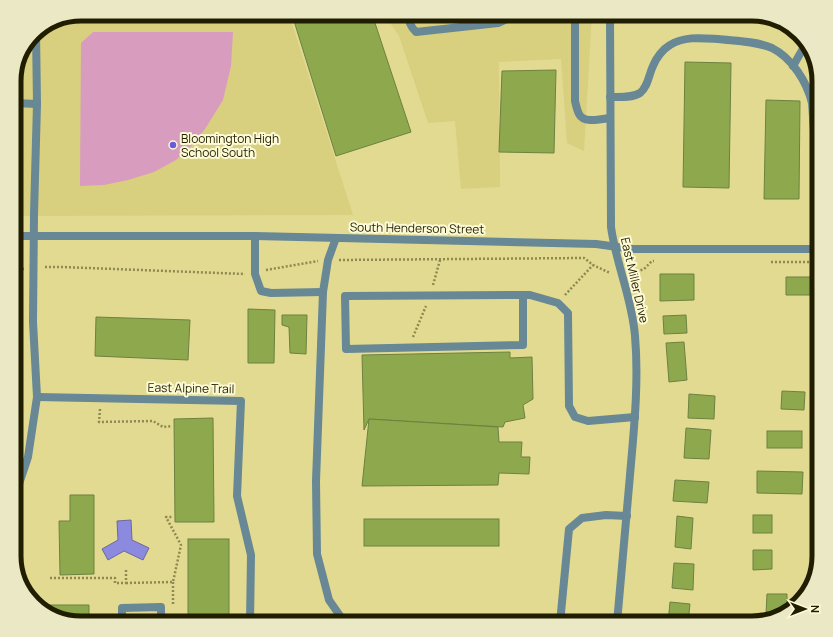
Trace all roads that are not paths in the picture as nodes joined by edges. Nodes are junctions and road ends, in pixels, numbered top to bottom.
1 (409, 21) edge
2 (480, 21) edge
3 (575, 21) edge
4 (610, 21) edge
5 (36, 40) edge
6 (803, 49) edge
7 (793, 66) junction
8 (610, 97) junction
9 (21, 103) edge
10 (812, 103) edge
11 (37, 104) junction
12 (610, 118) junction
13 (21, 236) edge
14 (34, 236) junction
15 (255, 236) junction
16 (336, 238) junction
17 (614, 247) junction
18 (812, 249) edge
19 (323, 292) junction
20 (523, 295) junction
21 (37, 397) junction
22 (635, 417) junction
23 (21, 478) edge
24 (626, 516) junction
25 (122, 616) edge
26 (161, 616) edge
27 (250, 616) edge
28 (340, 616) edge
29 (561, 616) edge
30 (619, 616) edge

1 - 2 street
3 - 12 street
4 - 8 street, East Miller Drive
5 - 11 street
6 - 7 street
7 - 8 street
7 - 10 street
8 - 12 street, East Miller Drive
9 - 11 street
11 - 14 street
12 - 17 street, East Miller Drive
13 - 14 street, South Henderson Street
14 - 15 street, South Henderson Street
14 - 21 street
15 - 16 street, South Henderson Street
15 - 19 street
16 - 17 street, South Henderson Street
16 - 19 street
17 - 18 street, South Henderson Street
17 - 22 street, East Miller Drive
19 - 28 street
20 - 20 street
20 - 22 street
21 - 23 street
21 - 27 street, East Alpine Trail
22 - 24 street, East Miller Drive
24 - 29 street
24 - 30 street, East Miller Drive
25 - 26 street

